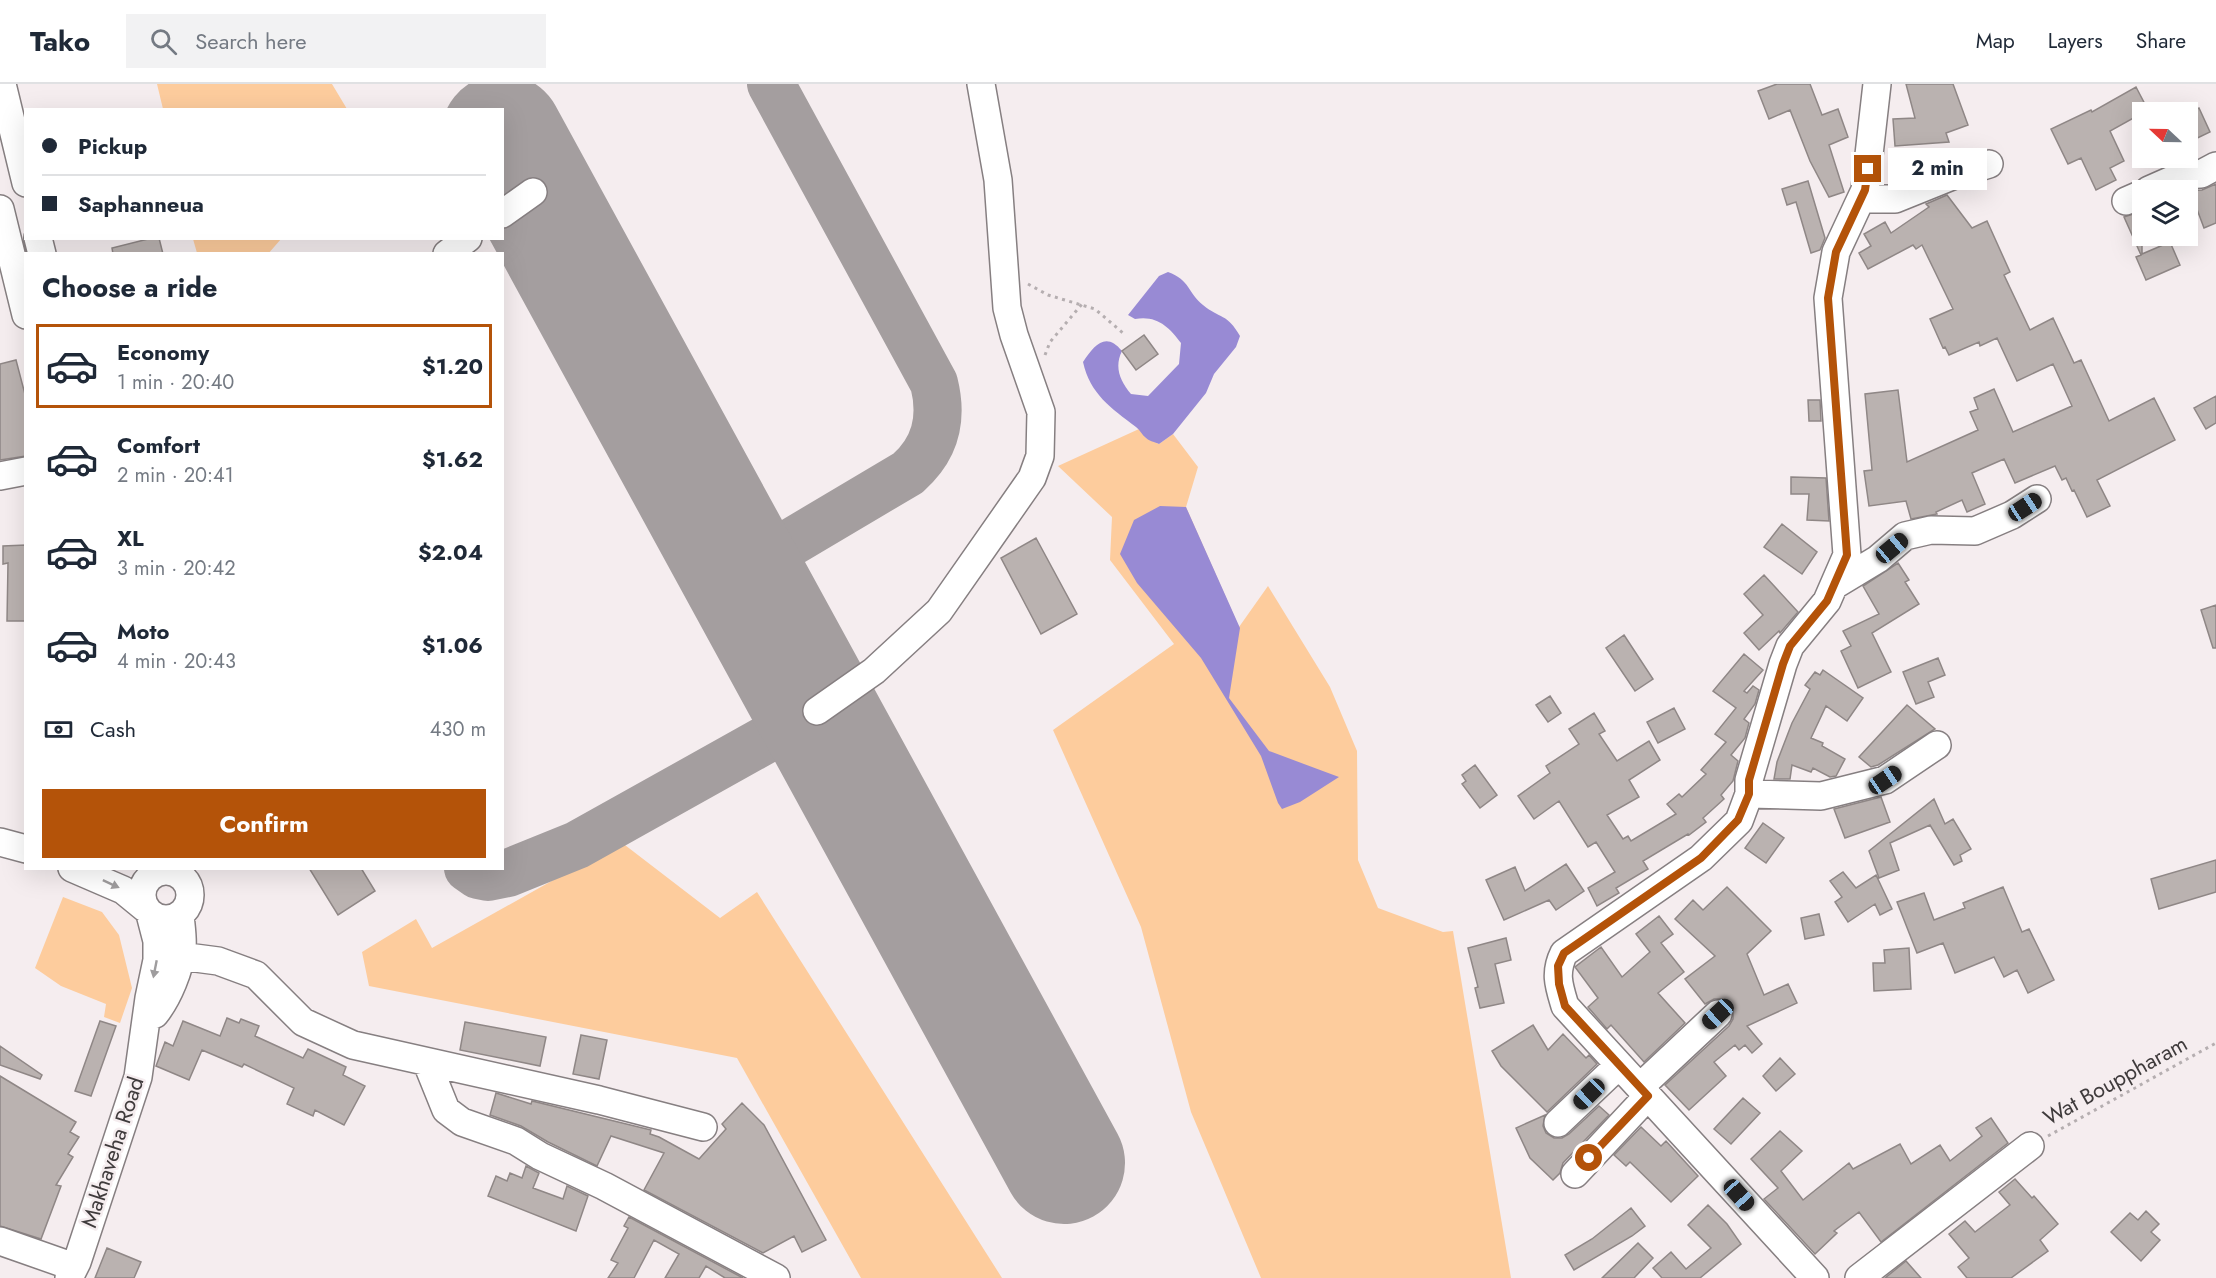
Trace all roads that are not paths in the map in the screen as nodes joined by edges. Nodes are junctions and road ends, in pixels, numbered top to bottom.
1 (2, 84) edge
2 (981, 84) edge
3 (1877, 84) edge
4 (1989, 164) dead end
5 (2216, 166) edge
6 (24, 175) edge
7 (2172, 180) edge
8 (533, 192) dead end
9 (1862, 199) junction
10 (0, 209) edge
11 (504, 213) edge
12 (465, 240) edge
13 (450, 252) edge
14 (24, 307) edge
15 (24, 471) edge
16 (0, 476) edge
17 (2037, 499) dead end
18 (1834, 585) junction
19 (818, 711) dead end
20 (1937, 745) dead end
21 (1749, 794) junction
22 (0, 842) edge
23 (24, 848) edge
24 (77, 870) edge
25 (163, 871) edge
26 (148, 911) junction
27 (180, 915) junction
28 (180, 956) junction
29 (1718, 1014) dead end
30 (146, 1024) junction
31 (428, 1063) junction
32 (1619, 1065) junction
33 (1644, 1091) junction
34 (1558, 1123) dead end
35 (703, 1127) dead end
36 (2030, 1146) road end
37 (1575, 1174) dead end
38 (0, 1240) edge
39 (0, 1253) edge
40 (70, 1274) edge
41 (776, 1278) edge
42 (1815, 1278) edge
43 (1859, 1278) edge

1 - 6 street
2 - 19 street
3 - 9 street
4 - 9 street
5 - 7 street
8 - 11 street
9 - 18 street
10 - 14 street
12 - 13 street
15 - 16 street
17 - 18 street
18 - 21 street
20 - 21 street
21 - 32 street
22 - 23 street
24 -> 26 street
25 - 26 street
25 - 27 street
26 - 27 street
26 -> 30 street, Makhaveha Road
27 - 28 street
28 - 30 street
28 - 31 street
29 - 33 street
30 - 40 street, Makhaveha Road
31 - 35 street
31 - 41 street
32 - 33 street
32 - 34 street
33 - 37 street
33 - 42 street
36 - 43 street
38 - 40 street
39 - 40 street

